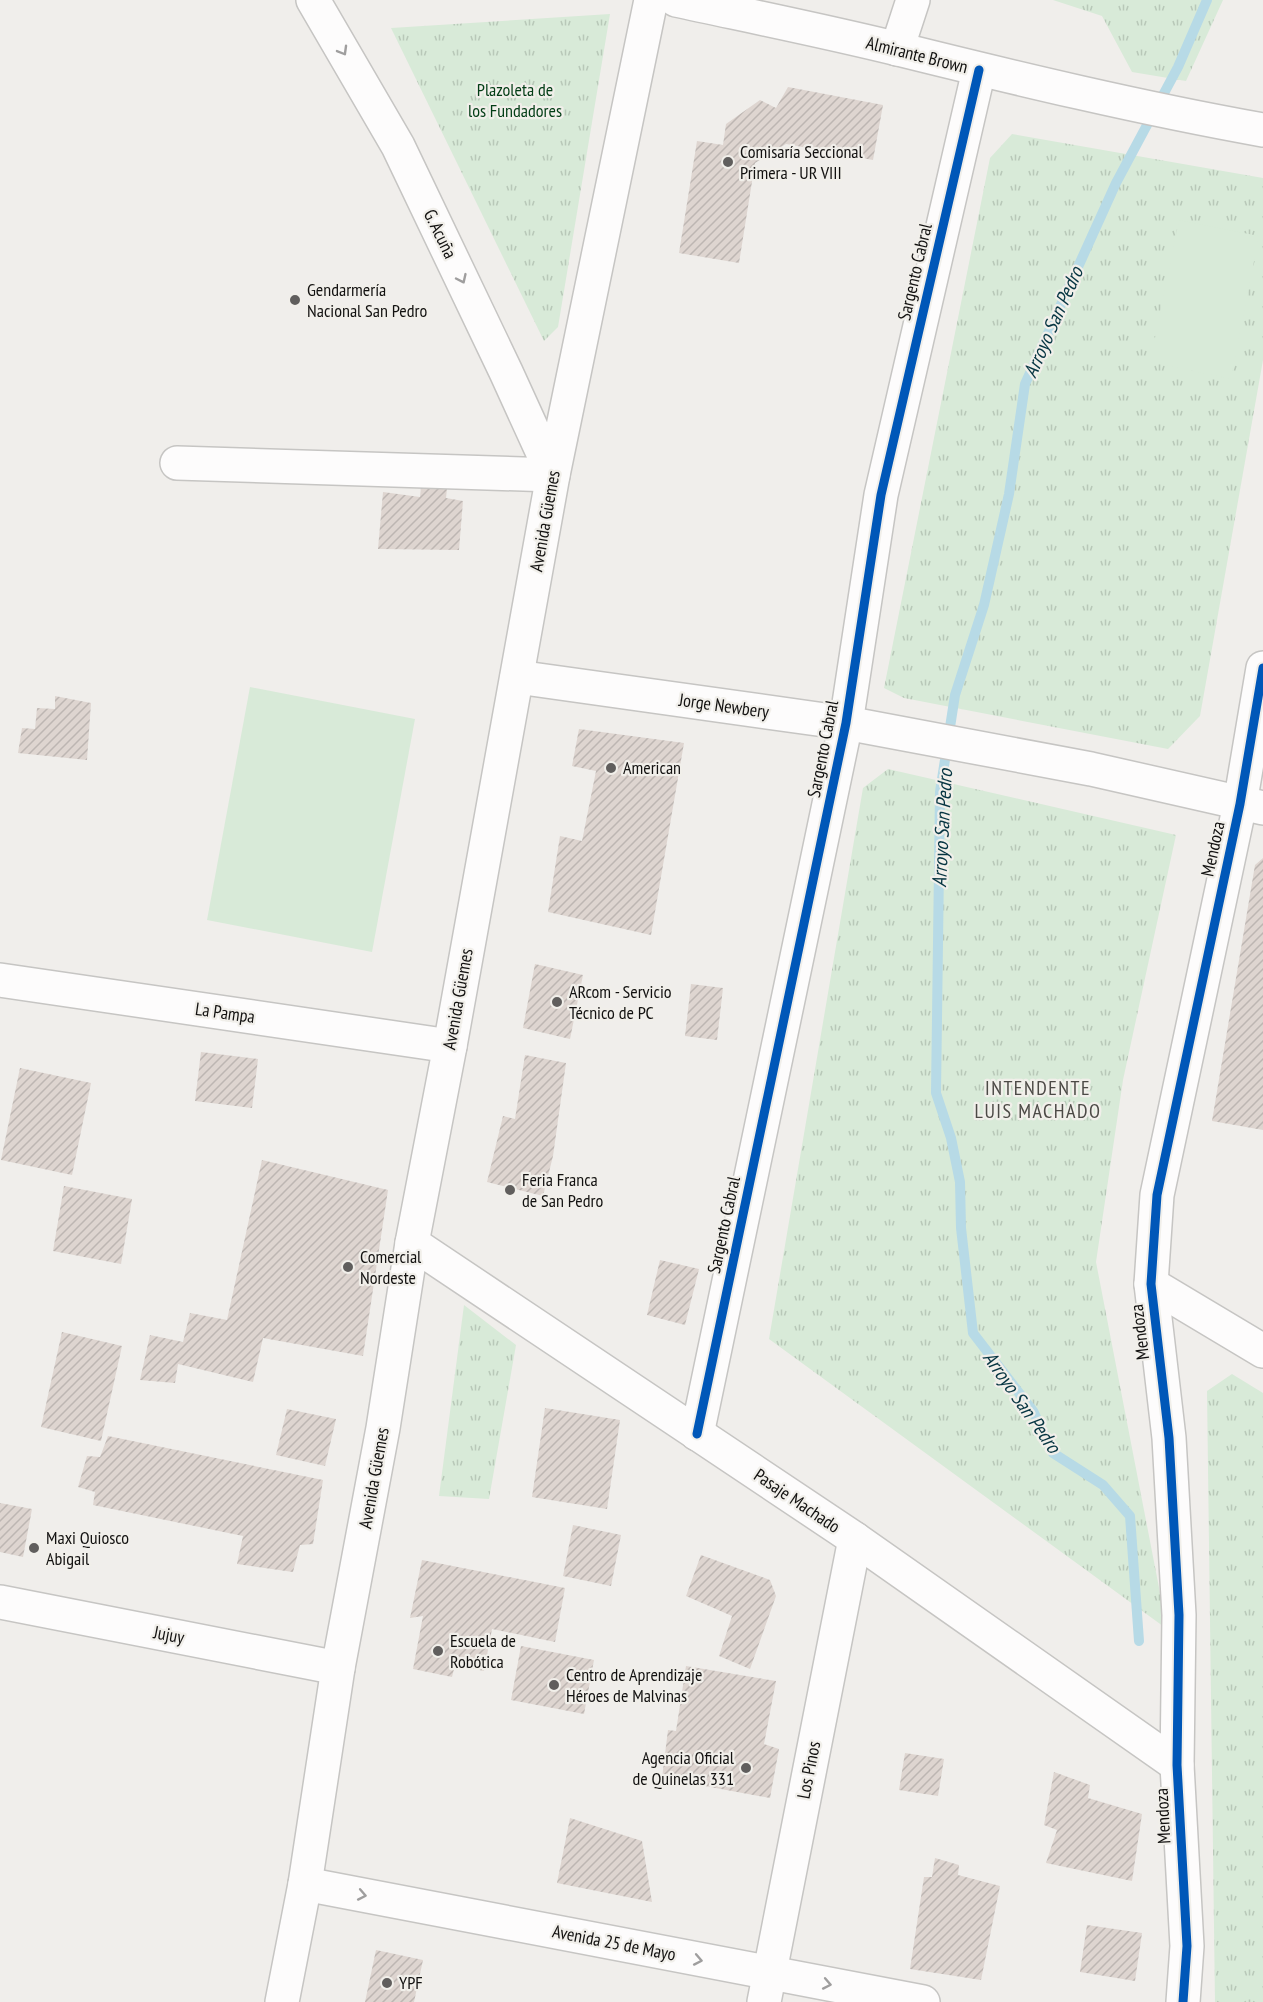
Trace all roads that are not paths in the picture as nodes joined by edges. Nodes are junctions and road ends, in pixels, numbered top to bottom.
1 (314, 0) edge
2 (651, 0) edge
3 (676, 0) edge
4 (913, 0) edge
5 (897, 49) junction
6 (979, 70) junction
7 (1263, 130) edge
8 (177, 463) dead end
9 (552, 475) junction
10 (1263, 668) edge
11 (517, 677) junction
12 (846, 723) junction
13 (1251, 806) edge
14 (0, 980) edge
15 (450, 1046) junction
16 (412, 1243) junction
17 (1151, 1284) junction
18 (1263, 1351) edge
19 (697, 1434) junction
20 (855, 1539) junction
21 (0, 1602) edge
22 (339, 1668) junction
23 (1177, 1766) junction
24 (305, 1884) junction
25 (767, 1988) edge
26 (282, 2002) edge
27 (923, 2002) edge
28 (1184, 2002) edge

1 -> 9 street, G. Acuña
2 - 9 street, Avenida Güemes
3 - 5 street, Almirante Brown
4 - 5 street
5 - 6 street, Almirante Brown
6 - 7 street, Almirante Brown
6 - 12 street, Sargento Cabral
8 - 9 street
9 - 11 street, Avenida Güemes
10 - 13 street, Mendoza
11 - 12 street, Jorge Newbery
11 - 15 street, Avenida Güemes
12 - 13 street, Jorge Newbery
12 - 19 street, Sargento Cabral
13 - 17 street, Mendoza
14 - 15 street, La Pampa
15 - 16 street, Avenida Güemes
16 - 19 street, Pasaje Machado
16 - 22 street, Avenida Güemes
17 - 18 street
17 - 23 street, Mendoza
19 - 20 street, Pasaje Machado
20 - 23 street, Pasaje Machado
20 - 25 street, Los Pinos
21 - 22 street, Jujuy
22 - 24 street, Avenida Güemes
23 - 28 street, Mendoza
24 -> 25 street, Avenida 25 de Mayo
24 - 26 street, Avenida Güemes
25 -> 27 street, Avenida 25 de Mayo

